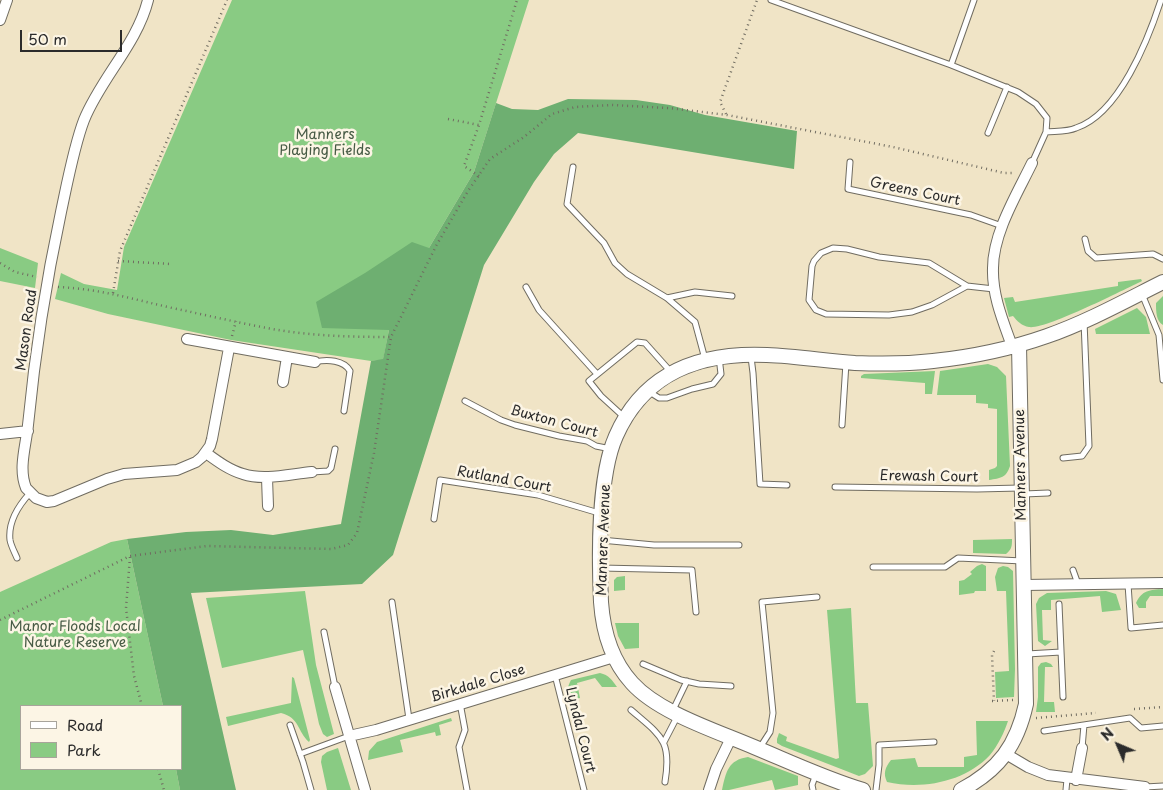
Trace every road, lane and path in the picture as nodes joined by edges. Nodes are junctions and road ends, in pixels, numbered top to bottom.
1 (148, 0) edge
2 (227, 0) edge
3 (517, 0) edge
4 (757, 0) edge
5 (771, 0) edge
6 (974, 0) edge
7 (1161, 0) edge
8 (4, 5) edge
9 (0, 20) edge
10 (951, 65) junction
11 (1007, 88) junction
12 (727, 115) junction
13 (448, 119) dead end
14 (480, 125) junction
15 (1046, 132) junction
16 (988, 134) dead end
17 (850, 162) dead end
18 (1032, 164) joint
19 (573, 167) dead end
20 (479, 176) junction
21 (1026, 176) junction
22 (1002, 226) junction
23 (1085, 239) dead end
24 (1163, 259) edge
25 (118, 261) junction
26 (0, 263) edge
27 (171, 264) dead end
28 (1163, 282) edge
29 (47, 283) junction
30 (967, 286) junction
31 (526, 287) dead end
32 (995, 289) junction
33 (113, 293) junction
34 (1141, 293) junction
35 (732, 296) dead end
36 (667, 298) junction
37 (1084, 321) junction
38 (391, 337) junction
39 (187, 339) dead end
40 (1015, 346) junction
41 (229, 348) junction
42 (750, 355) junction
43 (287, 357) junction
44 (712, 358) junction
45 (316, 362) joint
46 (846, 362) junction
47 (671, 373) junction
48 (597, 374) junction
49 (1163, 380) edge
50 (283, 382) dead end
51 (648, 391) junction
52 (465, 401) dead end
53 (344, 410) dead end
54 (626, 418) junction
55 (842, 425) dead end
56 (28, 432) junction
57 (0, 434) edge
58 (335, 449) dead end
59 (612, 449) junction
60 (206, 453) junction
61 (1063, 458) dead end
62 (312, 472) joint
63 (267, 478) junction
64 (787, 485) dead end
65 (835, 487) dead end
66 (1022, 491) junction
67 (30, 493) junction
68 (1048, 493) dead end
69 (268, 506) dead end
70 (602, 513) junction
71 (434, 519) dead end
72 (601, 540) junction
73 (740, 545) dead end
74 (130, 556) junction
75 (17, 558) dead end
76 (1023, 562) junction
77 (873, 567) dead end
78 (601, 568) junction
79 (1073, 570) dead end
80 (1163, 583) edge
81 (1078, 584) junction
82 (1128, 584) junction
83 (1024, 585) junction
84 (817, 597) dead end
85 (392, 602) dead end
86 (1059, 604) dead end
87 (696, 612) dead end
88 (0, 620) edge
89 (1163, 625) edge
90 (324, 632) dead end
91 (994, 651) dead end
92 (1061, 652) junction
93 (1026, 654) junction
94 (614, 657) junction
95 (643, 664) dead end
96 (555, 675) junction
97 (687, 681) junction
98 (731, 686) dead end
99 (335, 687) joint
100 (1063, 698) dead end
101 (1026, 700) junction
102 (460, 704) junction
103 (142, 705) edge
104 (1163, 707) edge
105 (631, 710) dead end
106 (1126, 710) dead end
107 (1097, 712) dead end
108 (675, 713) junction
109 (409, 719) junction
110 (1022, 719) junction
111 (290, 725) dead end
112 (1084, 725) junction
113 (1163, 726) edge
114 (1044, 731) dead end
115 (349, 736) junction
116 (732, 738) junction
117 (664, 742) junction
118 (934, 742) dead end
119 (1082, 748) joint
120 (759, 749) junction
121 (300, 754) junction
122 (1006, 754) junction
123 (158, 770) edge
124 (816, 773) junction
125 (1071, 779) junction
126 (665, 782) dead end
127 (1163, 786) edge
128 (1145, 787) joint
129 (164, 790) edge
130 (310, 790) edge
131 (364, 790) edge
132 (467, 790) edge
133 (584, 790) edge
134 (709, 790) edge
135 (813, 790) edge
136 (863, 790) edge
137 (876, 790) edge
138 (961, 790) edge
139 (1066, 790) edge

1 - 29 street, Mason Road
2 - 25 path
3 - 14 path
4 - 12 path
5 - 10 lane
6 - 10 lane
7 - 15 lane
8 - 9 street
10 - 11 lane
11 - 15 lane
11 - 16 lane
12 - 20 path
12 - 21 path
13 - 14 path
14 - 20 path
15 - 18 lane
17 - 22 lane, Greens Court
18 - 21 street, Manners Avenue
19 - 36 lane
20 - 38 path
21 - 22 street, Manners Avenue
22 - 32 street, Manners Avenue
23 - 24 lane
25 - 27 path
25 - 33 path
26 - 29 path
28 - 34 street, Manners Avenue
29 - 33 path
29 - 56 street, Mason Road
30 - 30 lane
30 - 32 lane
31 - 48 lane
32 - 40 street, Manners Avenue
33 - 38 path
34 - 37 street, Manners Avenue
34 - 49 lane
35 - 36 lane
36 - 44 lane
37 - 40 street, Manners Avenue
37 - 61 lane
38 - 74 path
39 - 41 street
40 - 46 street, Manners Avenue
40 - 66 street, Manners Avenue
41 - 43 street
41 - 60 street
42 - 44 street, Manners Avenue
42 - 46 street, Manners Avenue
42 - 64 lane
43 - 45 street
43 - 50 street
44 - 47 street, Manners Avenue
44 - 51 lane
45 - 53 lane
46 - 55 lane
47 - 48 lane
47 - 51 street, Manners Avenue
48 - 54 lane
51 - 54 street, Manners Avenue
52 - 59 lane, Buxton Court
54 - 59 street, Manners Avenue
56 - 57 street
56 - 67 street, Mason Road
58 - 62 lane
59 - 70 street, Manners Avenue
60 - 63 street
60 - 67 street
62 - 63 street
63 - 69 street
65 - 66 lane, Erewash Court
66 - 68 lane, Erewash Court
66 - 76 street, Manners Avenue
67 - 75 lane
70 - 71 lane, Rutland Court
70 - 72 street, Manners Avenue
72 - 73 lane
72 - 78 street, Manners Avenue
74 - 88 path
74 - 103 path
76 - 77 lane
76 - 83 street, Manners Avenue
78 - 87 lane
78 - 94 street, Manners Avenue
79 - 81 lane
80 - 82 street
81 - 82 street
81 - 83 street
82 - 89 lane
83 - 93 street, Manners Avenue
84 - 120 lane
85 - 109 lane
86 - 92 lane
90 - 99 lane
91 - 101 path
92 - 93 lane
92 - 100 lane
93 - 101 street, Manners Avenue
94 - 96 street, Birkdale Close
94 - 108 street, Manners Avenue
95 - 97 lane
96 - 102 street, Birkdale Close
96 - 133 lane, Lyndal Court
97 - 98 lane
97 - 108 lane
99 - 115 street
101 - 110 street, Manners Avenue
102 - 109 street, Birkdale Close
102 - 132 lane
104 - 106 path
105 - 117 lane
107 - 110 path
108 - 116 street, Manners Avenue
108 - 117 lane
109 - 115 street, Birkdale Close
110 - 122 street, Manners Avenue
111 - 121 lane
112 - 113 lane
112 - 114 lane
112 - 119 lane
115 - 121 lane
115 - 131 street
116 - 120 street, Manners Avenue
116 - 134 street
117 - 126 lane
118 - 137 lane
119 - 125 street
120 - 124 street, Manners Avenue
121 - 130 lane
122 - 125 street
122 - 138 street, Manners Avenue
123 - 129 path
124 - 135 lane
124 - 136 street, Manners Avenue
125 - 128 street
125 - 139 lane
127 - 128 lane

